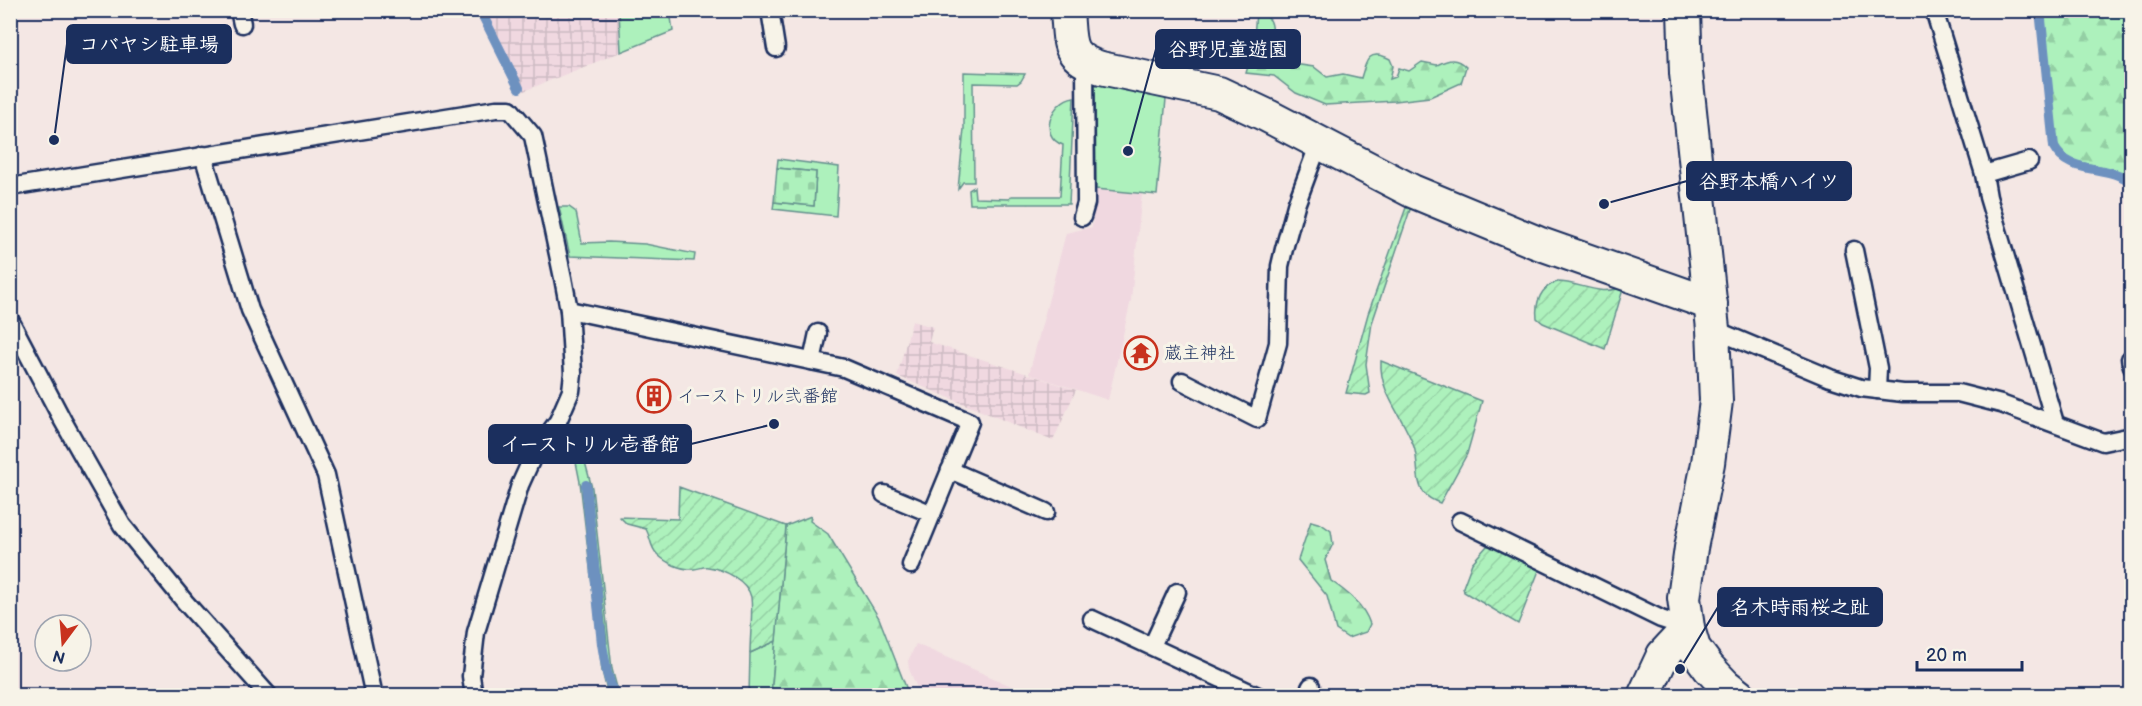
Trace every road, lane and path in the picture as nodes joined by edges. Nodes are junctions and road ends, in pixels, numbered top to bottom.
1 (770, 10) edge
2 (1067, 10) edge
3 (1684, 10) edge
4 (1934, 10) edge
5 (776, 48) dead end
6 (1085, 63) junction
7 (1318, 144) junction
8 (203, 155) junction
9 (2029, 161) dead end
10 (1984, 174) junction
11 (10, 186) edge
12 (1082, 218) dead end
13 (1854, 250) dead end
14 (568, 310) junction
15 (1712, 316) junction
16 (10, 320) edge
17 (818, 333) dead end
18 (812, 362) junction
19 (1182, 381) dead end
20 (1877, 390) junction
21 (2055, 423) junction
22 (2132, 436) edge
23 (950, 470) junction
24 (884, 494) dead end
25 (1046, 512) dead end
26 (932, 514) junction
27 (1460, 521) dead end
28 (911, 565) dead end
29 (1177, 592) dead end
30 (1092, 619) dead end
31 (1688, 628) junction
32 (1152, 646) junction
33 (269, 696) edge
34 (374, 696) edge
35 (474, 696) edge
36 (1258, 696) edge
37 (1644, 696) edge
38 (1739, 696) edge

1 - 5 lane
2 - 6 street
3 - 15 street
4 - 10 lane
6 - 7 street
6 - 12 lane
7 - 15 street
7 - 19 lane
8 - 11 lane
8 - 14 lane
8 - 34 lane
9 - 10 lane
10 - 21 lane
13 - 20 lane
14 - 18 lane
14 - 35 lane
15 - 20 lane
15 - 31 street
16 - 33 lane
17 - 18 lane
18 - 23 lane
20 - 21 lane
21 - 22 lane
23 - 25 lane
23 - 26 lane
24 - 26 lane
26 - 28 lane
27 - 31 lane
29 - 32 lane
30 - 32 lane
31 - 37 street
31 - 38 street
32 - 36 lane

